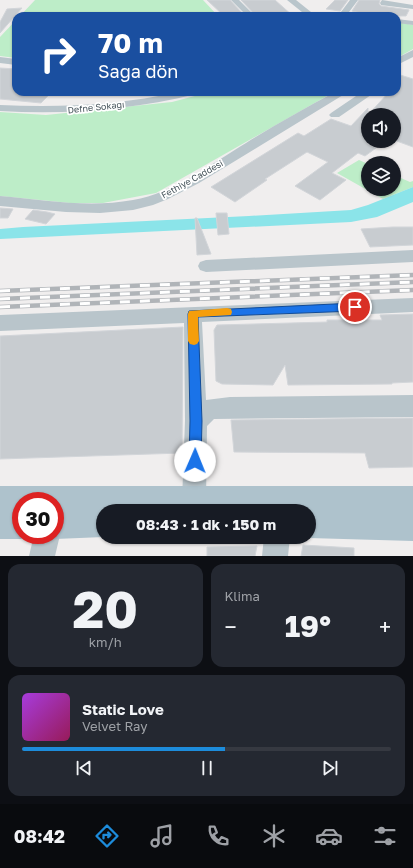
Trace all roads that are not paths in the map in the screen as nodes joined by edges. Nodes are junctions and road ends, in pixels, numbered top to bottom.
1 (235, 0) edge
2 (291, 0) edge
3 (354, 0) edge
4 (386, 0) edge
5 (413, 7) edge
6 (247, 12) edge
7 (307, 12) edge
8 (345, 12) edge
9 (401, 22) edge
10 (413, 23) edge
11 (413, 53) edge
12 (0, 60) edge
13 (401, 60) edge
14 (12, 62) edge
15 (117, 96) edge
16 (178, 96) edge
17 (336, 96) edge
18 (364, 96) edge
19 (120, 106) junction
20 (0, 108) edge
21 (336, 115) dead end
22 (0, 201) edge
23 (413, 256) edge
24 (206, 266) dead end
25 (413, 304) edge
26 (193, 314) junction
27 (0, 323) edge
28 (413, 406) edge
29 (196, 421) junction
30 (194, 501) junction
31 (0, 502) edge
32 (413, 502) edge
33 (96, 521) edge
34 (316, 521) edge
35 (0, 522) edge
36 (12, 522) edge
37 (64, 522) edge
38 (413, 524) edge
39 (45, 544) edge
40 (276, 544) edge
41 (42, 556) edge
42 (275, 556) edge

1 - 6 street
2 - 7 street
3 - 8 street
4 - 5 street
9 - 10 street
11 - 13 street
12 - 14 street
15 - 19 street
16 - 19 street, Defne Sokağı
17 - 22 street, Fethiye Caddesi
18 - 21 street
19 - 20 street, Defne Sokağı
23 - 24 street
25 - 26 street
26 - 27 street
26 - 29 street
28 - 29 street
29 - 30 street
30 - 31 main road
30 - 32 main road
33 - 37 main road
34 - 38 main road
35 - 36 main road
39 - 41 street
40 - 42 street

